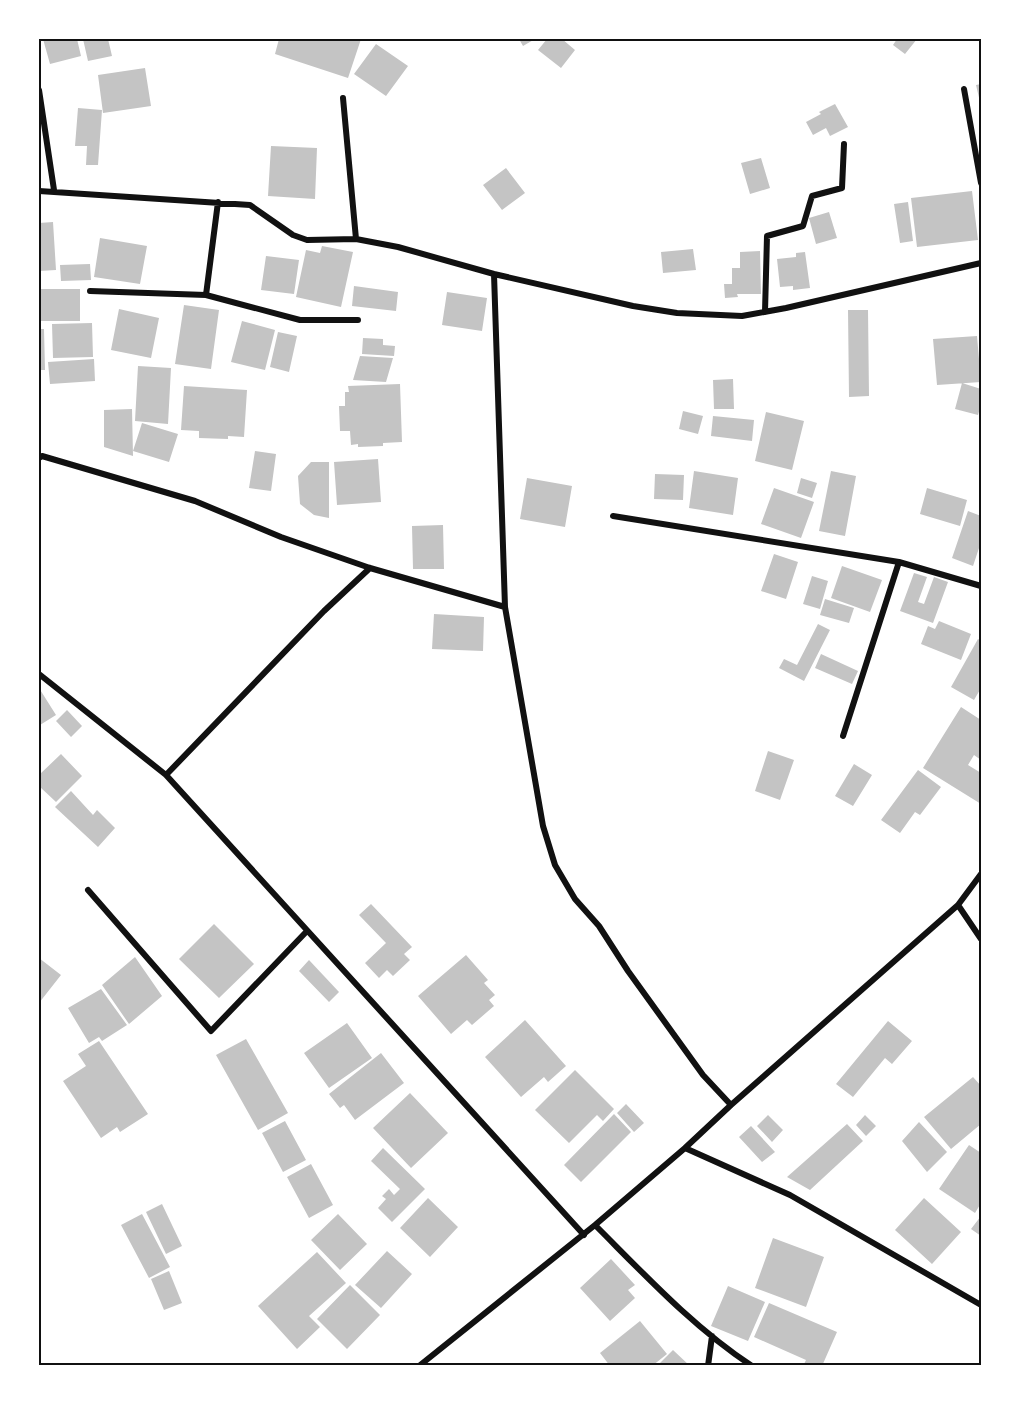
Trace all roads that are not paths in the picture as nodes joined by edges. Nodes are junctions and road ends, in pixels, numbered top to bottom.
1 (964, 88) dead end
2 (39, 90) edge
3 (343, 98) dead end
4 (844, 144) dead end
5 (981, 183) edge
6 (54, 190) junction
7 (39, 191) edge
8 (218, 202) junction
9 (356, 239) junction
10 (981, 263) edge
11 (494, 274) junction
12 (90, 291) dead end
13 (206, 295) junction
14 (765, 312) junction
15 (358, 320) dead end
16 (39, 458) edge
17 (613, 516) dead end
18 (899, 562) junction
19 (370, 568) junction
20 (981, 586) edge
21 (505, 607) junction
22 (39, 674) edge
23 (843, 736) dead end
24 (166, 775) junction
25 (981, 874) edge
26 (88, 890) dead end
27 (958, 905) junction
28 (307, 931) junction
29 (981, 939) edge
30 (731, 1105) junction
31 (685, 1148) junction
32 (595, 1226) junction
33 (584, 1235) junction
34 (981, 1305) edge
35 (712, 1336) junction
36 (419, 1366) edge
37 (708, 1366) edge
38 (752, 1366) edge

1 - 5 street
2 - 6 street
3 - 9 street
4 - 14 street
6 - 7 street
6 - 8 street
8 - 9 street
8 - 13 street
9 - 11 street
10 - 14 street
11 - 14 street
11 - 21 street
12 - 13 street
13 - 15 street
16 - 19 street
17 - 18 street
18 - 20 street
18 - 23 street
19 - 21 street
19 - 24 street
21 - 30 street
22 - 24 street
24 - 28 street
25 - 27 street
26 - 28 street
27 - 29 street
27 - 30 street
28 - 33 street
30 - 31 street
31 - 32 street
31 - 34 street
32 - 33 street
32 - 35 street
33 - 36 street
35 - 37 street
35 - 38 street

